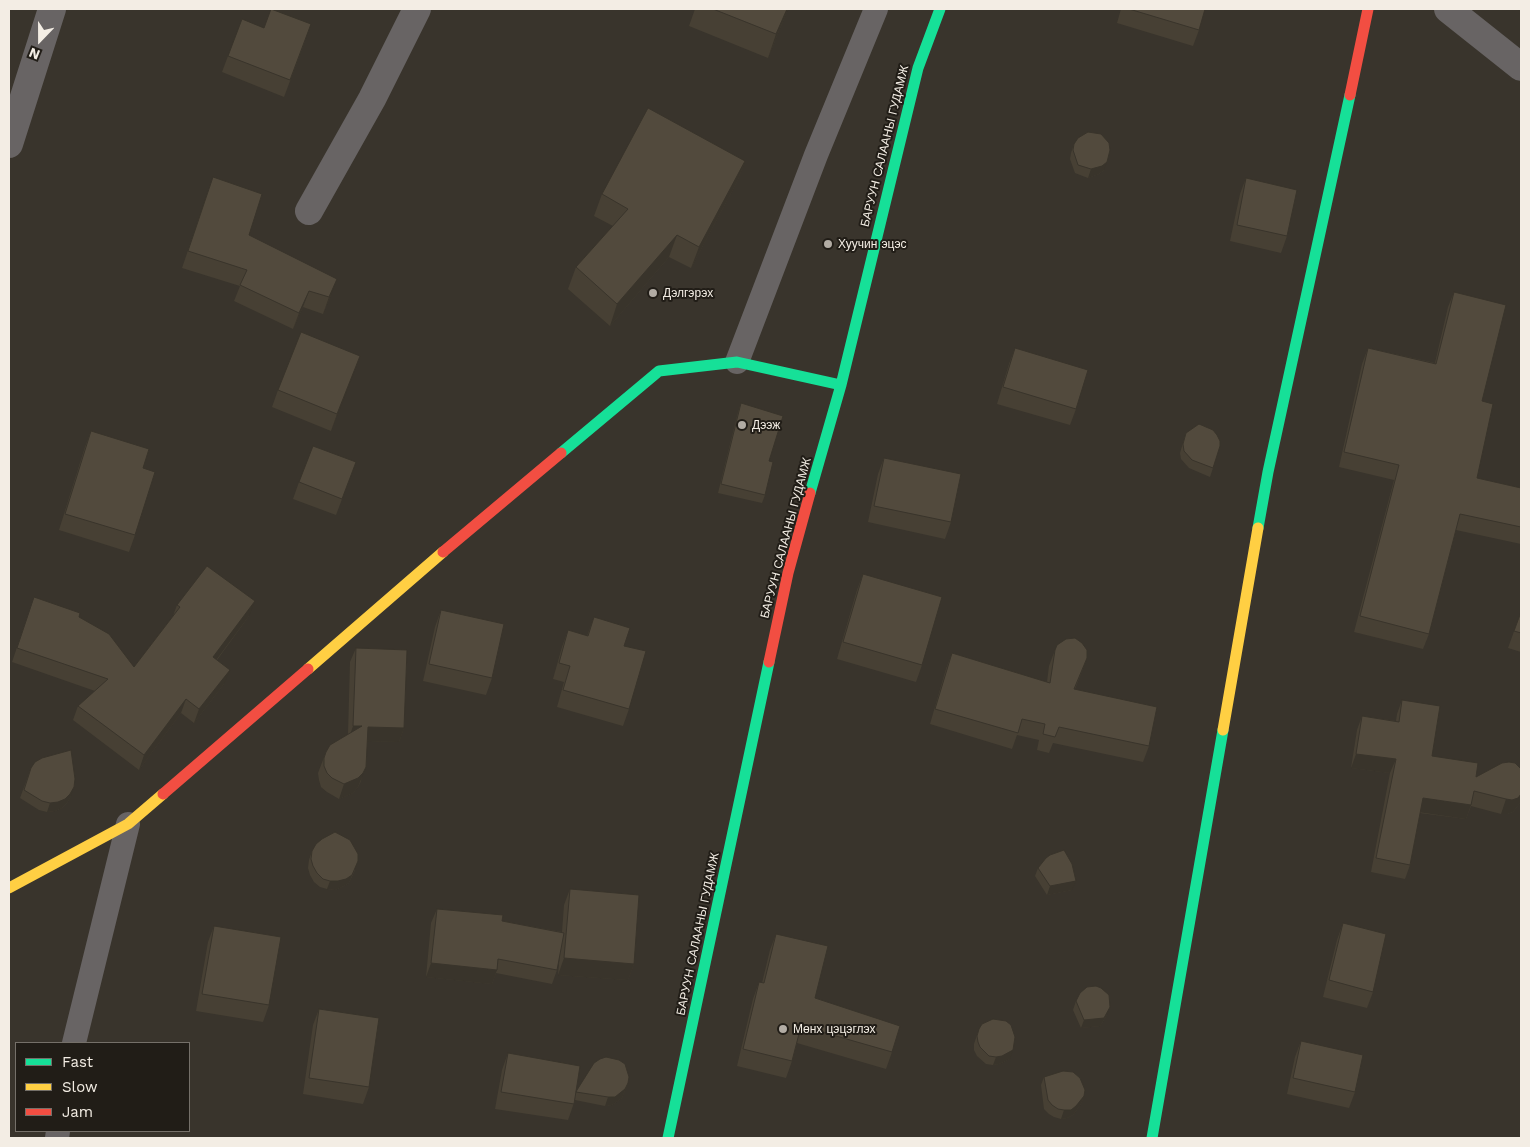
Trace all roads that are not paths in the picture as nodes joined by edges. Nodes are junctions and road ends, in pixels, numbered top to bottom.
1 (52, 9) edge
2 (418, 9) edge
3 (876, 9) edge
4 (940, 9) edge
5 (1368, 9) edge
6 (1448, 9) edge
7 (1521, 66) edge
8 (9, 144) edge
9 (309, 211) dead end
10 (737, 362) junction
11 (841, 385) junction
12 (128, 824) junction
13 (9, 888) edge
14 (74, 1042) edge
15 (668, 1138) edge
16 (1152, 1138) edge

1 - 8 street
2 - 9 street
3 - 10 lane
4 - 11 street, БАРУУН САЛААНЫ ГУДАМЖ
5 - 16 street
6 - 7 street
10 - 11 street
10 - 12 street
11 - 15 street, БАРУУН САЛААНЫ ГУДАМЖ
12 - 13 street
12 - 14 lane

